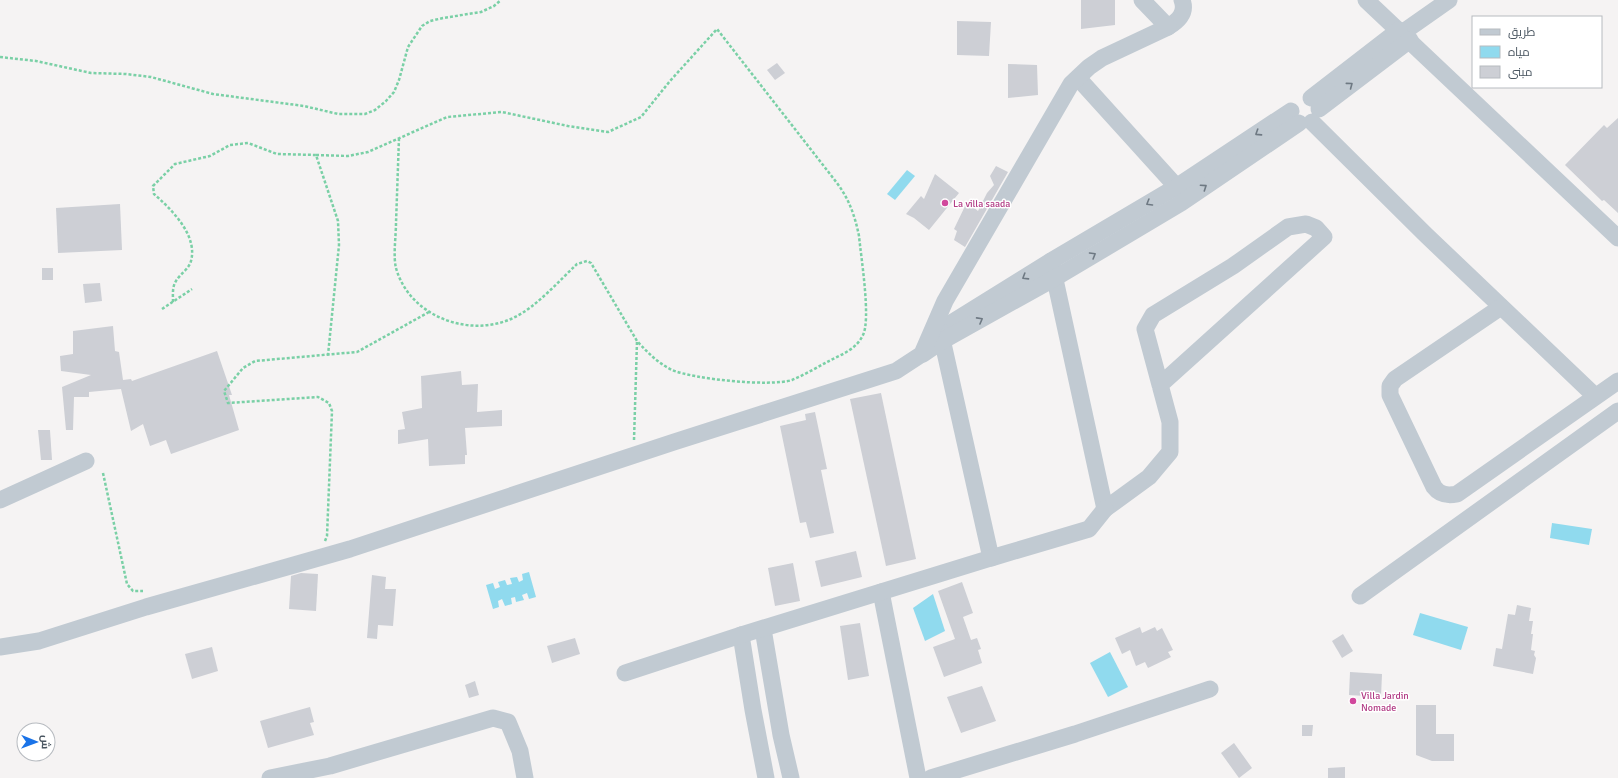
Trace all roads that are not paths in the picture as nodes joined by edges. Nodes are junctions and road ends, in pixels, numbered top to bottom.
1 (1142, 0) edge
2 (1182, 0) edge
3 (1366, 0) edge
4 (1449, 0) edge
5 (1168, 27) junction
6 (1404, 35) junction
7 (1078, 78) junction
8 (1306, 113) junction
9 (1182, 192) junction
10 (1618, 238) edge
11 (1051, 261) junction
12 (1055, 278) junction
13 (1501, 307) junction
14 (938, 334) junction
15 (1618, 381) edge
16 (1160, 385) junction
17 (1595, 396) junction
18 (1618, 411) edge
19 (86, 461) dead end
20 (0, 500) edge
21 (1106, 509) junction
22 (991, 558) junction
23 (881, 592) junction
24 (1360, 596) dead end
25 (763, 629) junction
26 (741, 636) junction
27 (0, 646) edge
28 (625, 673) dead end
29 (1210, 689) dead end
30 (775, 701) junction
31 (753, 710) junction
32 (270, 778) edge
33 (525, 778) edge
34 (766, 778) edge
35 (791, 778) edge
36 (918, 778) edge
37 (931, 778) edge

1 - 5 street
2 - 5 street
3 - 6 street
4 - 6 street
5 - 7 street
6 - 8 street
6 - 10 street
7 - 9 street
7 - 14 street
8 - 9 street
8 - 13 street
9 -> 11 street
12 -> 9 street
11 - 12 street
11 -> 14 street
14 -> 12 street
12 - 21 street
13 - 17 street
13 - 17 street
14 - 22 street
14 - 27 street
15 - 17 street
16 - 16 street
16 - 21 street
18 - 24 street
19 - 20 street
21 - 22 street
22 - 23 street
23 - 25 street
23 - 36 street
25 - 26 street
25 - 30 street
26 - 28 street
26 - 31 street
29 - 37 street
30 - 31 street
30 - 35 street
31 - 34 street
32 - 33 street

